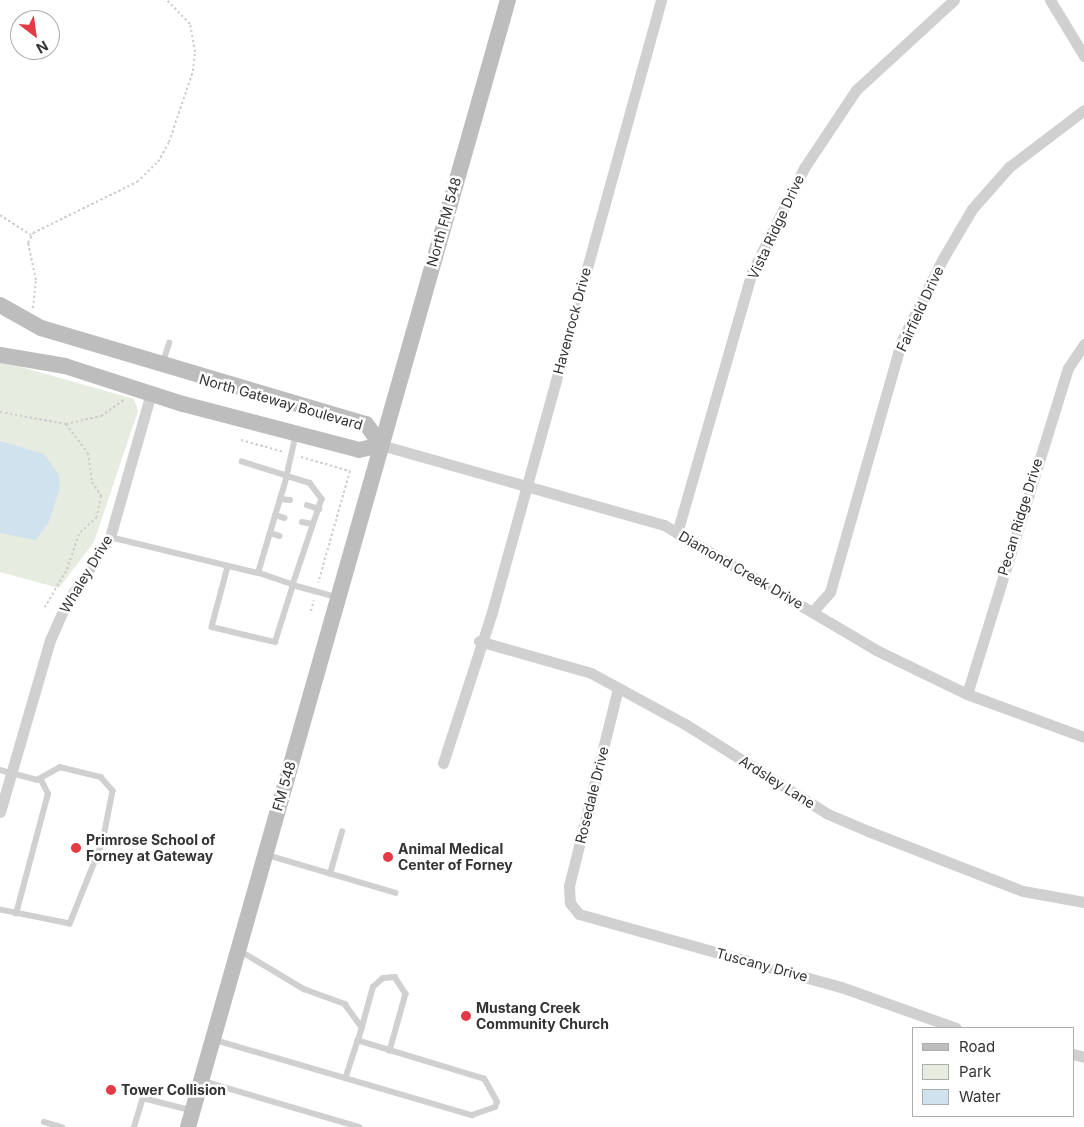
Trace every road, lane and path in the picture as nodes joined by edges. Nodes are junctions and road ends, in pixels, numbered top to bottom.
1 (167, 0) edge
2 (508, 0) edge
3 (661, 0) edge
4 (954, 0) edge
5 (1050, 0) edge
6 (1084, 56) edge
7 (1084, 110) edge
8 (0, 214) edge
9 (32, 235) junction
10 (0, 305) edge
11 (34, 312) dead end
12 (169, 343) dead end
13 (1084, 344) edge
14 (0, 355) edge
15 (162, 366) junction
16 (149, 400) junction
17 (0, 412) edge
18 (66, 424) junction
19 (296, 434) junction
20 (381, 445) junction
21 (242, 462) dead end
22 (287, 476) junction
23 (527, 486) junction
24 (280, 499) junction
25 (290, 500) dead end
26 (307, 505) dead end
27 (319, 509) junction
28 (276, 515) junction
29 (285, 518) dead end
30 (302, 522) dead end
31 (313, 524) junction
32 (270, 532) junction
33 (677, 533) junction
34 (280, 536) dead end
35 (110, 537) junction
36 (298, 539) dead end
37 (306, 542) junction
38 (228, 567) junction
39 (258, 573) junction
40 (293, 584) junction
41 (338, 597) junction
42 (45, 607) dead end
43 (813, 611) junction
44 (479, 641) junction
45 (618, 688) junction
46 (967, 694) junction
47 (1084, 737) edge
48 (443, 763) dead end
49 (6, 771) edge
50 (41, 780) junction
51 (0, 812) edge
52 (342, 832) dead end
53 (265, 854) junction
54 (330, 874) junction
55 (396, 893) dead end
56 (1084, 902) edge
57 (570, 903) joint
58 (0, 910) edge
59 (16, 914) junction
60 (238, 949) junction
61 (362, 1027) junction
62 (953, 1027) edge
63 (212, 1039) junction
64 (358, 1041) junction
65 (390, 1051) junction
66 (346, 1078) junction
67 (201, 1080) junction
68 (192, 1111) junction
69 (44, 1122) dead end
70 (62, 1127) edge
71 (134, 1127) edge
72 (188, 1127) edge
73 (359, 1127) edge

1 - 9 path
2 - 20 main road, North FM 548 / FM 548
3 - 23 street, Havenrock Drive
4 - 33 street, Vista Ridge Drive
5 - 6 street
7 - 43 street, Fairfield Drive
8 - 9 path
9 - 11 path
10 - 15 main road, North Gateway Boulevard
12 - 15 lane
13 - 46 street, Pecan Ridge Drive
14 - 16 main road, North Gateway Boulevard
15 - 16 main road
15 - 20 main road, North Gateway Boulevard
16 - 18 path
16 - 19 main road, North Gateway Boulevard
16 - 35 street, Whaley Drive
17 - 18 path
18 - 42 path
19 - 20 main road, North Gateway Boulevard
19 - 22 lane
20 - 23 street, Diamond Creek Drive
20 - 41 main road, FM 548 / FM 548
21 - 22 lane
22 - 24 lane
22 - 27 lane
23 - 33 street, Diamond Creek Drive
23 - 44 street, Havenrock Drive
24 - 25 lane
24 - 28 lane
26 - 27 lane
27 - 31 lane
28 - 29 lane
28 - 32 lane
30 - 31 lane
31 - 37 lane
32 - 34 lane
32 - 39 lane
33 - 43 street, Diamond Creek Drive
35 - 38 lane
35 - 49 street, Whaley Drive
36 - 37 lane
37 - 40 lane
38 - 39 lane
38 - 40 lane
39 - 40 lane
40 - 41 lane
41 - 53 main road, FM 548 / FM 548
43 - 46 street, Diamond Creek Drive
44 - 45 street, Ardsley Lane
44 - 48 street, Havenrock Drive
45 - 56 street, Ardsley Lane
45 - 57 street, Rosedale Drive
46 - 47 street, Diamond Creek Drive
49 - 50 lane
49 - 51 street, Whaley Drive
50 - 59 lane
50 - 59 lane
52 - 54 lane
53 - 54 lane
53 - 60 main road, FM 548 / FM 548
54 - 55 lane
57 - 62 street, Tuscany Drive
58 - 59 lane
60 - 61 lane
60 - 63 main road, FM 548 / FM 548
61 - 64 lane
61 - 65 lane
63 - 66 lane
63 - 67 main road, FM 548 / FM 548
64 - 65 lane
64 - 66 lane
65 - 66 lane
67 - 68 main road, FM 548 / FM 548
67 - 73 lane
68 - 71 lane
68 - 72 main road, FM 548 / FM 548
69 - 70 lane

